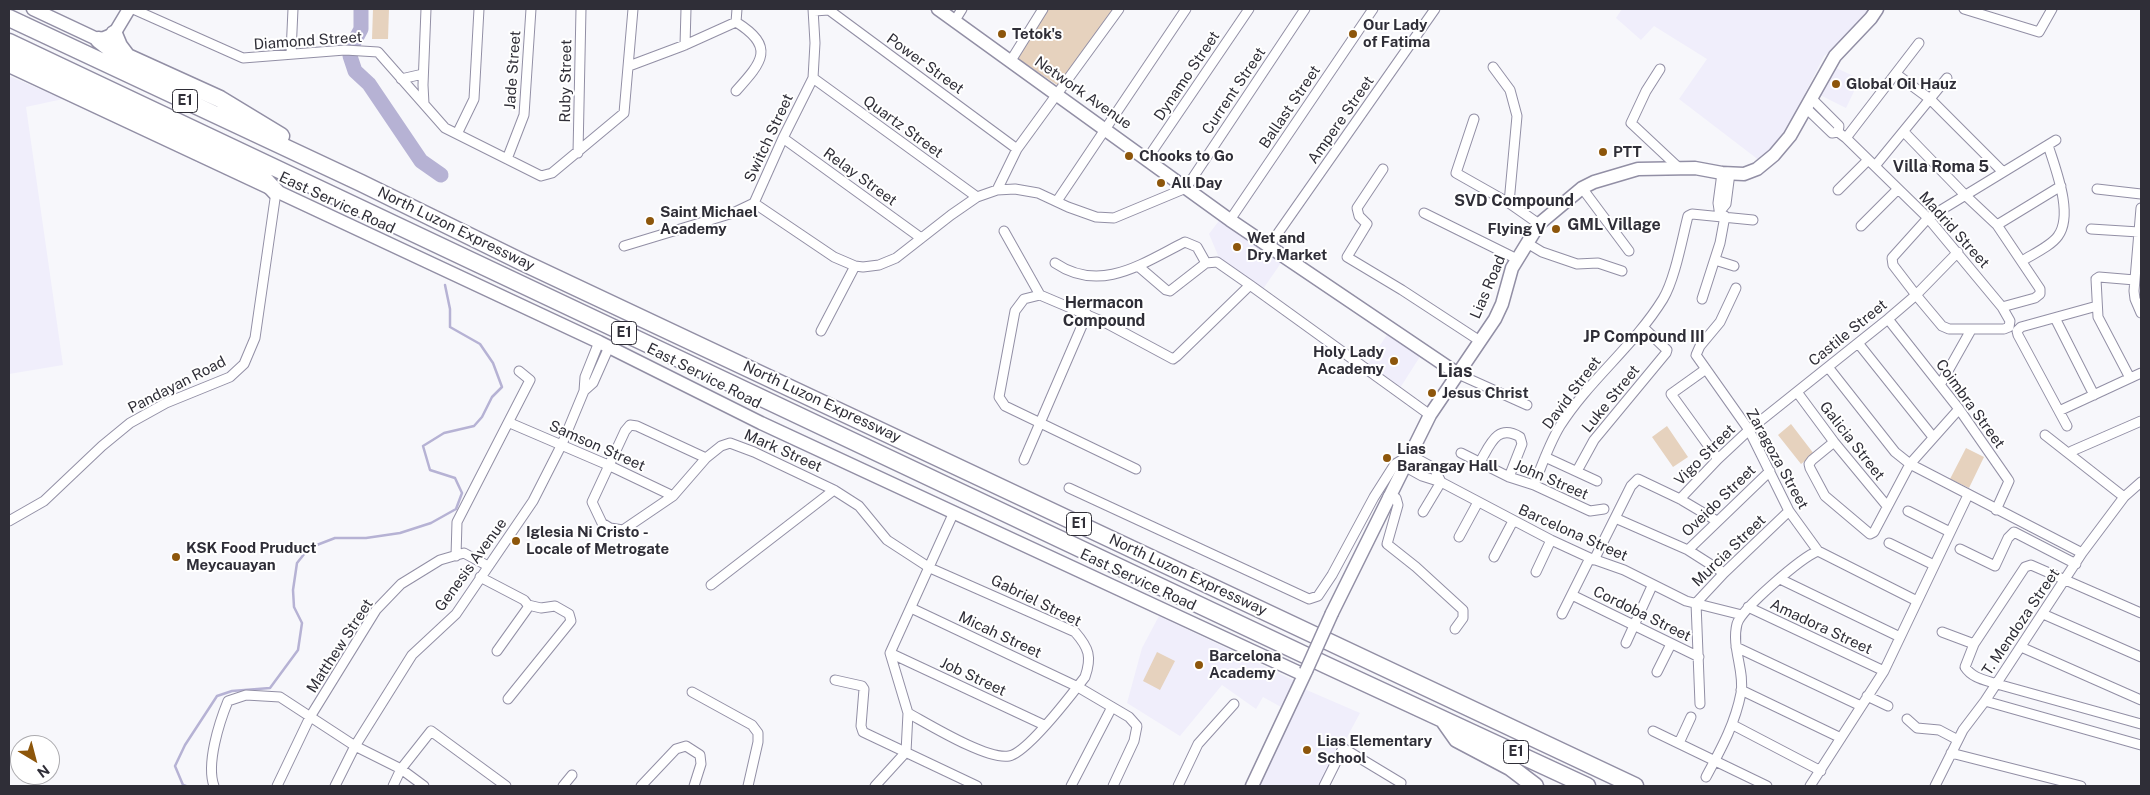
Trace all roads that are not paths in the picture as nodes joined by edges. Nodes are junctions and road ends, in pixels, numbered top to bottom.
1 (33, 9) edge
2 (129, 9) edge
3 (133, 9) edge
4 (293, 9) edge
5 (426, 9) edge
6 (479, 9) edge
7 (531, 9) edge
8 (581, 9) edge
9 (633, 9) edge
10 (686, 9) edge
11 (737, 9) edge
12 (938, 9) edge
13 (962, 9) edge
14 (1043, 9) edge
15 (1119, 9) edge
16 (1186, 9) edge
17 (1249, 9) edge
18 (1305, 9) edge
19 (1372, 9) edge
20 (1435, 9) edge
21 (1877, 9) edge
22 (1964, 9) edge
23 (2052, 9) edge
24 (813, 10) edge
25 (830, 10) edge
26 (9, 18) edge
27 (736, 22) junction
28 (954, 22) junction
29 (114, 34) junction
30 (99, 40) junction
31 (9, 42) edge
32 (1919, 43) dead end
33 (685, 45) junction
34 (291, 53) junction
35 (9, 56) edge
36 (128, 58) junction
37 (1010, 62) junction
38 (9, 66) edge
39 (629, 66) junction
40 (1493, 66) dead end
41 (1660, 69) dead end
42 (423, 74) junction
43 (1896, 74) junction
44 (813, 78) junction
45 (1947, 78) dead end
46 (401, 79) junction
47 (736, 91) dead end
48 (1058, 95) junction
49 (1930, 99) junction
50 (424, 104) junction
51 (1809, 104) junction
52 (1474, 119) dead end
53 (1106, 129) junction
54 (1904, 132) junction
55 (457, 134) junction
56 (1842, 135) junction
57 (783, 138) junction
58 (2056, 140) dead end
59 (2048, 146) junction
60 (1017, 149) junction
61 (578, 153) junction
62 (507, 159) junction
63 (1147, 159) junction
64 (1872, 163) junction
65 (1679, 168) junction
66 (1383, 169) dead end
67 (2003, 172) junction
68 (1726, 173) junction
69 (361, 183) junction
70 (2061, 186) junction
71 (1186, 188) junction
72 (1582, 188) junction
73 (1898, 189) junction
74 (2097, 189) dead end
75 (997, 190) junction
76 (1838, 190) dead end
77 (276, 192) junction
78 (2141, 194) edge
79 (1964, 195) junction
80 (977, 197) junction
81 (1057, 201) junction
82 (754, 203) junction
83 (1509, 203) junction
84 (2141, 208) edge
85 (1424, 213) dead end
86 (1722, 214) junction
87 (1928, 218) junction
88 (1230, 220) junction
89 (1753, 220) dead end
90 (1539, 224) junction
91 (1997, 225) junction
92 (1861, 226) dead end
93 (2091, 229) dead end
94 (1004, 232) dead end
95 (2139, 232) junction
96 (921, 238) junction
97 (1526, 243) junction
98 (624, 246) dead end
99 (1269, 246) junction
100 (1629, 251) dead end
101 (1958, 252) junction
102 (1517, 259) junction
103 (1715, 260) junction
104 (2022, 261) junction
105 (1055, 263) dead end
106 (1206, 263) junction
107 (855, 266) junction
108 (1138, 266) junction
109 (1734, 266) dead end
110 (1622, 271) dead end
111 (2135, 280) junction
112 (1250, 285) junction
113 (1736, 288) dead end
114 (1040, 295) junction
115 (1916, 295) junction
116 (1702, 299) dead end
117 (2097, 306) junction
118 (2002, 308) junction
119 (1087, 314) junction
120 (2141, 314) edge
121 (2055, 318) junction
122 (1888, 319) junction
123 (1643, 327) junction
124 (1971, 330) junction
125 (821, 331) dead end
126 (1480, 341) junction
127 (1858, 343) junction
128 (604, 345) junction
129 (1828, 367) junction
130 (1706, 369) junction
131 (519, 371) dead end
132 (2141, 373) edge
133 (1458, 374) junction
134 (2130, 378) junction
135 (1940, 384) junction
136 (1797, 392) junction
137 (2094, 395) junction
138 (1527, 405) dead end
139 (1959, 409) junction
140 (2059, 411) junction
141 (1430, 416) junction
142 (2141, 421) edge
143 (1041, 422) junction
144 (510, 423) junction
145 (2067, 426) dead end
146 (1749, 430) junction
147 (2045, 435) dead end
148 (1933, 437) junction
149 (1834, 442) junction
150 (562, 444) junction
151 (2072, 451) dead end
152 (1461, 453) dead end
153 (1545, 457) junction
154 (706, 458) junction
155 (1718, 459) junction
156 (1024, 460) dead end
157 (1407, 460) junction
158 (1480, 462) junction
159 (1910, 464) junction
160 (608, 465) junction
161 (1136, 469) dead end
162 (1577, 471) junction
163 (1770, 471) junction
164 (1510, 477) junction
165 (1597, 481) dead end
166 (1441, 482) junction
167 (2141, 482) edge
168 (1534, 485) junction
169 (1069, 488) dead end
170 (834, 490) junction
171 (1968, 495) junction
172 (673, 496) junction
173 (1388, 496) junction
174 (2124, 496) junction
175 (1680, 500) junction
176 (1478, 502) junction
177 (1887, 506) junction
178 (1604, 509) dead end
179 (1996, 510) junction
180 (1908, 511) dead end
181 (954, 512) junction
182 (1423, 512) dead end
183 (1789, 512) junction
184 (1615, 518) junction
185 (9, 521) edge
186 (1513, 521) junction
187 (1717, 521) junction
188 (1950, 532) junction
189 (1459, 537) dead end
190 (1551, 540) junction
191 (1889, 543) dead end
192 (1960, 549) dead end
193 (1688, 550) junction
194 (1818, 551) junction
195 (2082, 553) junction
196 (456, 556) junction
197 (1494, 557) dead end
198 (1592, 559) junction
199 (2076, 564) junction
200 (1934, 565) junction
201 (488, 566) junction
202 (930, 568) junction
203 (1536, 572) dead end
204 (1724, 573) junction
205 (480, 577) junction
206 (1780, 580) junction
207 (2066, 580) junction
208 (711, 585) dead end
209 (1652, 586) junction
210 (1572, 595) junction
211 (1917, 600) junction
212 (1696, 603) junction
213 (528, 605) junction
214 (1748, 607) junction
215 (911, 608) junction
216 (2141, 613) edge
217 (1562, 614) dead end
218 (2043, 614) junction
219 (1742, 615) junction
220 (1634, 625) junction
221 (1455, 629) dead end
222 (1942, 632) dead end
223 (1900, 637) junction
224 (1626, 642) dead end
225 (1672, 644) junction
226 (1974, 644) junction
227 (1736, 647) junction
228 (2021, 647) junction
229 (497, 651) dead end
230 (890, 653) junction
231 (1699, 657) junction
232 (2141, 657) edge
233 (1884, 671) junction
234 (1657, 672) dead end
235 (1305, 673) junction
236 (835, 680) dead end
237 (1997, 684) junction
238 (1078, 687) junction
239 (1741, 690) junction
240 (692, 692) dead end
241 (1867, 696) junction
242 (508, 699) dead end
243 (2141, 700) edge
244 (1985, 701) junction
245 (1234, 704) dead end
246 (1700, 704) dead end
247 (1861, 706) junction
248 (1888, 706) dead end
249 (1112, 707) junction
250 (908, 714) junction
251 (310, 717) junction
252 (1691, 717) dead end
253 (1443, 720) junction
254 (1907, 720) dead end
255 (2141, 724) edge
256 (1044, 725) junction
257 (1733, 725) junction
258 (1653, 731) dead end
259 (1841, 738) junction
260 (1958, 740) junction
261 (1679, 743) junction
262 (2141, 745) edge
263 (355, 746) junction
264 (906, 752) junction
265 (1951, 753) junction
266 (1715, 761) junction
267 (401, 769) junction
268 (1821, 771) junction
269 (572, 775) dead end
270 (1706, 777) dead end
271 (214, 786) edge
272 (277, 786) edge
273 (335, 786) edge
274 (393, 786) edge
275 (424, 786) edge
276 (506, 786) edge
277 (563, 786) edge
278 (641, 786) edge
279 (694, 786) edge
280 (748, 786) edge
281 (875, 786) edge
282 (977, 786) edge
283 (1072, 786) edge
284 (1113, 786) edge
285 (1178, 786) edge
286 (1252, 786) edge
287 (1324, 786) edge
288 (1400, 786) edge
289 (1535, 786) edge
290 (1587, 786) edge
291 (1635, 786) edge
292 (1767, 786) edge
293 (1810, 786) edge
294 (1936, 786) edge
295 (2080, 786) edge

1 - 30 main road
2 - 29 main road
3 - 34 street, Diamond Street
4 - 34 street
5 - 42 street
6 - 55 street
7 - 62 street, Jade Street
8 - 61 street, Ruby Street
9 - 39 street, Diamond Street
10 - 33 street
11 - 27 street
12 - 28 main road, Network Avenue
13 - 28 street
14 - 37 street
15 - 48 street
16 - 53 street
17 - 63 street, Dynamo Street
18 - 71 street, Current Street
19 - 88 street, Ballast Street
20 - 99 street, Ampere Street
21 - 51 main road, Lias Road
22 - 23 street
24 - 25 street, Power Street
24 - 44 street, Switch Street
25 - 60 street, Power Street
26 - 69 highway, North Luzon Expressway / E1
27 - 33 street
27 - 47 street
28 - 37 main road, Network Avenue
29 - 30 main road
29 - 36 highway
30 - 36 highway
31 - 253 highway, North Luzon Expressway / E1
32 - 43 street
33 - 39 street
34 - 46 street, Diamond Street
35 - 77 highway
36 - 69 highway
37 - 48 main road, Network Avenue
38 - 77 main road, East Service Road
39 - 61 street, Diamond Street
40 - 83 street
41 - 65 street
42 - 46 street
42 - 50 street
43 - 49 street
43 - 56 street
44 - 57 street, Switch Street
44 - 80 street, Quartz Street
45 - 49 street
46 - 50 street, Diamond Street
48 - 53 main road, Network Avenue
48 - 60 street
49 - 54 street
49 - 67 street
50 - 55 street, Diamond Street
51 - 56 street, Madrid Street
51 - 68 main road, Lias Road
52 - 83 street
53 - 63 main road, Network Avenue
53 - 81 street
54 - 64 street
54 - 79 street
55 - 62 street, Diamond Street
56 - 64 street, Madrid Street
57 - 82 street, Switch Street
57 - 96 street, Relay Street
58 - 59 street
59 - 67 street
59 - 70 street
60 - 75 street
61 - 62 street, Diamond Street
63 - 71 main road, Network Avenue
64 - 73 street, Madrid Street
64 - 76 street
65 - 68 main road, Lias Road
65 - 72 main road, Lias Road
66 - 126 street
67 - 79 street
68 - 86 street
69 - 291 highway, North Luzon Expressway / E1
70 - 91 street
70 - 104 street
71 - 81 street
71 - 88 main road, Network Avenue
72 - 90 main road, Lias Road
72 - 100 street
73 - 87 street, Madrid Street
73 - 92 street
74 - 78 street
75 - 80 street
75 - 81 street
77 - 128 main road, East Service Road
77 - 185 street, Pandayan Road
79 - 87 street
79 - 91 street
80 - 96 street
82 - 98 street, Switch Street
82 - 107 street
83 - 90 street
84 - 95 street
85 - 102 street
86 - 89 street
86 - 103 street
86 - 123 street, David Street
87 - 101 street, Madrid Street
87 - 115 street
88 - 99 main road, Network Avenue
90 - 97 main road, Lias Road
91 - 104 street
93 - 95 street
94 - 114 street
95 - 111 street
96 - 107 street
97 - 102 main road, Lias Road
97 - 110 street
99 - 133 main road, Network Avenue
101 - 115 street, Castile Street
101 - 118 street, Madrid Street
102 - 126 main road, Lias Road
103 - 109 street
103 - 116 street
104 - 118 street
105 - 108 street
106 - 108 street
106 - 108 street
106 - 112 street
107 - 125 street
111 - 117 street
111 - 120 street
112 - 119 street
112 - 141 street
113 - 130 street, Zaragoza Street
114 - 119 street
114 - 143 street
115 - 122 street, Castile Street
115 - 124 street
117 - 121 street
117 - 134 street
118 - 124 street, Madrid Street
119 - 143 street
121 - 137 street
121 - 140 street
122 - 127 street, Castile Street
122 - 135 street, Coimbra Street
123 - 153 street, David Street
123 - 162 street, Luke Street
124 - 135 street
126 - 133 main road, Lias Road
127 - 129 street, Castile Street
127 - 148 street
128 - 150 street, Genesis Avenue
128 - 181 main road, East Service Road
129 - 136 street, Castile Street
129 - 159 street
130 - 146 street, Zaragoza Street
130 - 155 street
131 - 144 street
132 - 134 street
133 - 138 street
133 - 141 main road, Lias Road
134 - 137 street
135 - 139 street, Coimbra Street
136 - 146 street, Castile Street
136 - 149 street, Galicia Street
137 - 140 street
139 - 148 street
139 - 179 street, Coimbra Street
140 - 145 street
141 - 157 main road, Lias Road
142 - 151 street
143 - 156 street
143 - 161 street
144 - 150 street, Samson Street
144 - 196 street
146 - 155 street, Vigo Street
146 - 163 street, Zaragoza Street
147 - 174 street
148 - 159 street
149 - 177 street, Galicia Street
149 - 177 street
150 - 160 street, Samson Street
150 - 201 street, Genesis Avenue
152 - 158 street, John Street
153 - 162 street
153 - 168 street, David Street
154 - 160 street
154 - 170 street, Mark Street
154 - 172 street, Mark Street
155 - 175 street, Vigo Street
157 - 166 street, Barcelona Street
157 - 166 street, Barcelona Street
157 - 169 street
157 - 173 main road, Lias Road
158 - 164 street, John Street
158 - 164 street
159 - 171 street
159 - 177 street
160 - 172 street, Samson Street
160 - 172 street, Mark Street
162 - 165 street
163 - 183 street, Zaragoza Street
163 - 187 street, Oveido Street
164 - 168 street, John Street
166 - 176 street, Barcelona Street
166 - 182 street
167 - 174 street, T. Mendoza Street
168 - 178 street, John Street
170 - 202 street, Mark Street
170 - 208 street
171 - 179 street
171 - 188 street
173 - 221 street
173 - 235 main road, Lias Road, bridge
174 - 195 street, T. Mendoza Street
175 - 184 street
175 - 187 street
176 - 186 street, Barcelona Street
176 - 189 street
179 - 195 street
180 - 188 street
181 - 202 street
181 - 235 main road, East Service Road
183 - 194 street, Zaragoza Street
183 - 204 street, Murcia Street
184 - 193 street
184 - 198 street
186 - 190 street, Barcelona Street
186 - 197 street
187 - 193 street, Oveido Street
188 - 200 street
190 - 198 street, Barcelona Street
190 - 203 street
191 - 200 street
192 - 199 street
193 - 204 street
194 - 206 street
194 - 211 street
195 - 199 street, T. Mendoza Street
196 - 201 street
196 - 251 street, Matthew Street
198 - 209 street, Barcelona Street
198 - 210 street
199 - 207 street, T. Mendoza Street
200 - 211 street
201 - 205 street, Genesis Avenue
202 - 215 street
202 - 238 street, Gabriel Street
204 - 212 street, Murcia Street
205 - 213 street
205 - 263 street, Genesis Avenue
206 - 214 street
206 - 223 street
207 - 216 street
207 - 218 street, T. Mendoza Street
207 - 226 street
209 - 212 street, Barcelona Street
209 - 220 street
210 - 217 street
210 - 220 street, Cordoba Street
211 - 223 street
212 - 219 street, Barcelona Street
212 - 231 street, Murcia Street
213 - 229 street
213 - 242 street
214 - 219 street
214 - 233 street, Amadora Street
215 - 230 street
215 - 238 street, Micah Street
218 - 228 street, T. Mendoza Street
218 - 232 street
219 - 227 street
220 - 224 street
220 - 225 street, Cordoba Street
222 - 226 street
223 - 233 street
225 - 231 street, Cordoba Street
225 - 234 street
226 - 237 street
227 - 239 street
227 - 247 street
228 - 237 street, T. Mendoza Street
228 - 243 street
230 - 250 street
230 - 256 street, Job Street
231 - 246 street, Murcia Street
233 - 241 street
235 - 286 main road, Lias Road
236 - 264 street
237 - 244 street, T. Mendoza Street
237 - 255 street
238 - 249 street, Micah Street
238 - 256 street, Gabriel Street
239 - 257 street
239 - 259 street
240 - 280 street
241 - 247 street
241 - 248 street
244 - 260 street, T. Mendoza Street
244 - 262 street
245 - 285 street
247 - 259 street
249 - 283 street
249 - 284 street, Micah Street
250 - 256 street, Gabriel Street
250 - 264 street
251 - 263 street
251 - 271 street
251 - 272 street, Matthew Street
252 - 261 street
253 - 289 highway
253 - 290 highway, North Luzon Expressway / E1
254 - 260 street
257 - 266 street
257 - 268 street
258 - 261 street
259 - 268 street
260 - 265 street, T. Mendoza Street
261 - 266 street
263 - 267 street
263 - 273 street, Genesis Avenue
264 - 281 street
264 - 282 street
265 - 294 street, T. Mendoza Street
265 - 295 street
266 - 270 street
266 - 292 street
267 - 274 street
267 - 275 street
267 - 276 street
268 - 293 street
269 - 277 street
278 - 279 street
287 - 288 street

